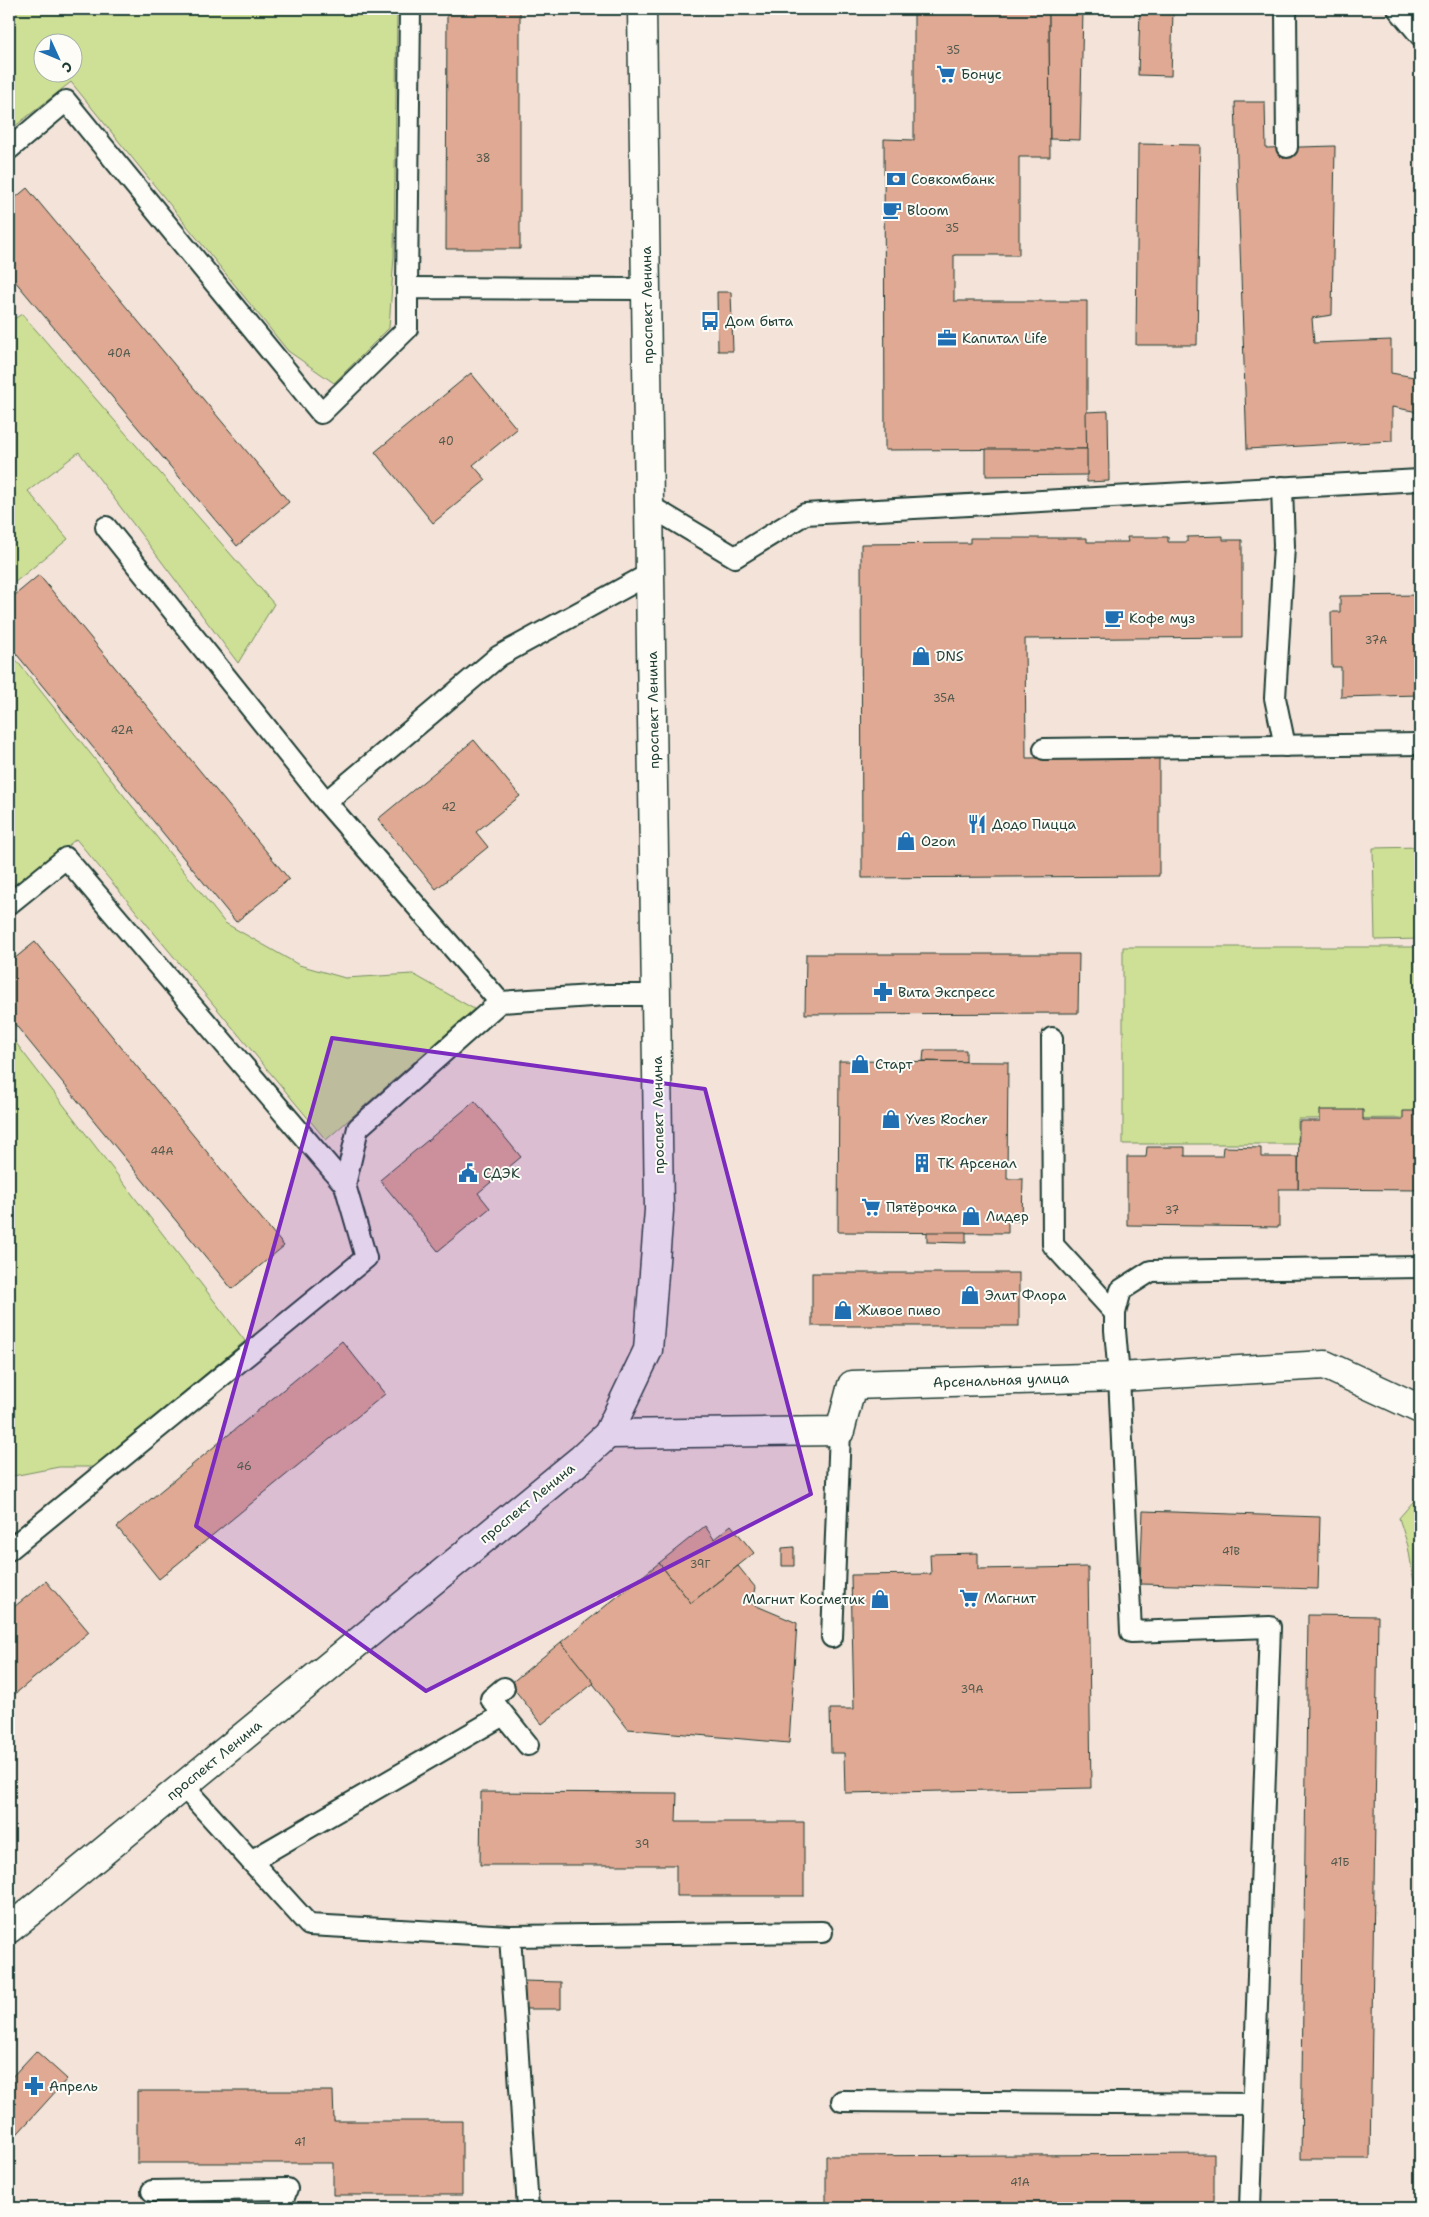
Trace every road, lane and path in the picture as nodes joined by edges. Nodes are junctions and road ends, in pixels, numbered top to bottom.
1 (410, 9) edge
2 (642, 9) edge
3 (1286, 9) edge
4 (1398, 9) edge
5 (1420, 35) edge
6 (1287, 147) dead end
7 (9, 150) edge
8 (407, 288) junction
9 (646, 289) junction
10 (1420, 480) edge
11 (1282, 487) junction
12 (650, 506) junction
13 (106, 527) dead end
14 (652, 572) junction
15 (1420, 744) edge
16 (1286, 746) junction
17 (1044, 749) dead end
18 (326, 802) junction
19 (9, 904) edge
20 (656, 995) junction
21 (500, 1002) junction
22 (1052, 1038) dead end
23 (345, 1185) junction
24 (1420, 1267) edge
25 (1116, 1313) junction
26 (1119, 1377) junction
27 (1420, 1409) edge
28 (840, 1431) junction
29 (608, 1434) junction
30 (9, 1550) edge
31 (832, 1637) dead end
32 (504, 1688) dead end
33 (503, 1715) junction
34 (528, 1744) dead end
35 (182, 1786) junction
36 (251, 1861) junction
37 (9, 1929) edge
38 (822, 1932) dead end
39 (510, 1936) junction
40 (842, 2101) dead end
41 (1253, 2104) junction
42 (152, 2191) dead end
43 (280, 2208) edge
44 (528, 2208) edge
45 (1250, 2208) edge

1 - 8 lane
2 - 9 main road, проспект Ленина
3 - 6 lane
4 - 5 lane
7 - 8 lane
8 - 9 lane
9 - 12 main road, проспект Ленина
10 - 11 lane
11 - 12 lane
11 - 16 lane
12 - 14 main road, проспект Ленина
13 - 18 lane
14 - 18 lane
14 - 20 main road, проспект Ленина
15 - 16 lane
16 - 17 lane
18 - 21 lane
19 - 23 lane
20 - 21 lane
20 - 29 main road, проспект Ленина
21 - 23 lane
22 - 25 lane
23 - 30 lane
24 - 25 lane
25 - 26 lane
26 - 27 main road, Арсенальная улица
26 - 28 main road, Арсенальная улица
26 - 41 lane
28 - 29 main road
28 - 31 lane
29 - 35 main road, проспект Ленина
32 - 33 lane
33 - 34 lane
33 - 36 lane
35 - 36 lane
35 - 37 main road, проспект Ленина
36 - 39 lane
38 - 39 lane
39 - 44 lane
40 - 41 lane
41 - 45 lane
42 - 43 lane

